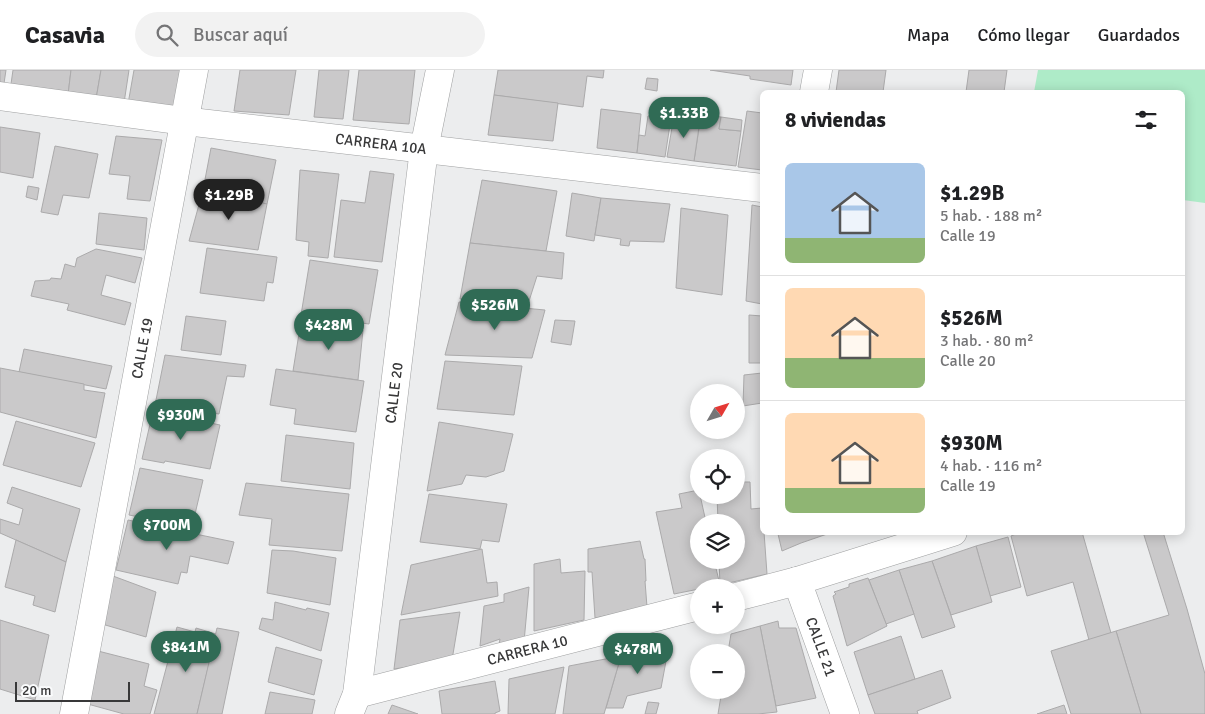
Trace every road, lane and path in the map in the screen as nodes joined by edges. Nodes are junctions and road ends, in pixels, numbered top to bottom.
1 (194, 70) edge
2 (440, 70) edge
3 (818, 70) edge
4 (814, 90) edge
5 (0, 96) edge
6 (184, 121) junction
7 (424, 148) junction
8 (760, 188) edge
9 (943, 535) edge
10 (797, 581) junction
11 (745, 594) edge
12 (690, 609) edge
13 (353, 704) edge
14 (74, 714) edge
15 (845, 714) edge

1 - 6 street, CALLE 19
2 - 7 street, CALLE 20
3 - 4 street
5 - 6 street, CARRERA 10A
6 - 7 street, CARRERA 10A
6 - 14 street, CALLE 19
7 - 8 street, CARRERA 10A
7 - 13 street, CALLE 20
9 - 10 street
10 - 11 street
10 - 15 street, CALLE 21
12 - 13 street, CARRERA 10

